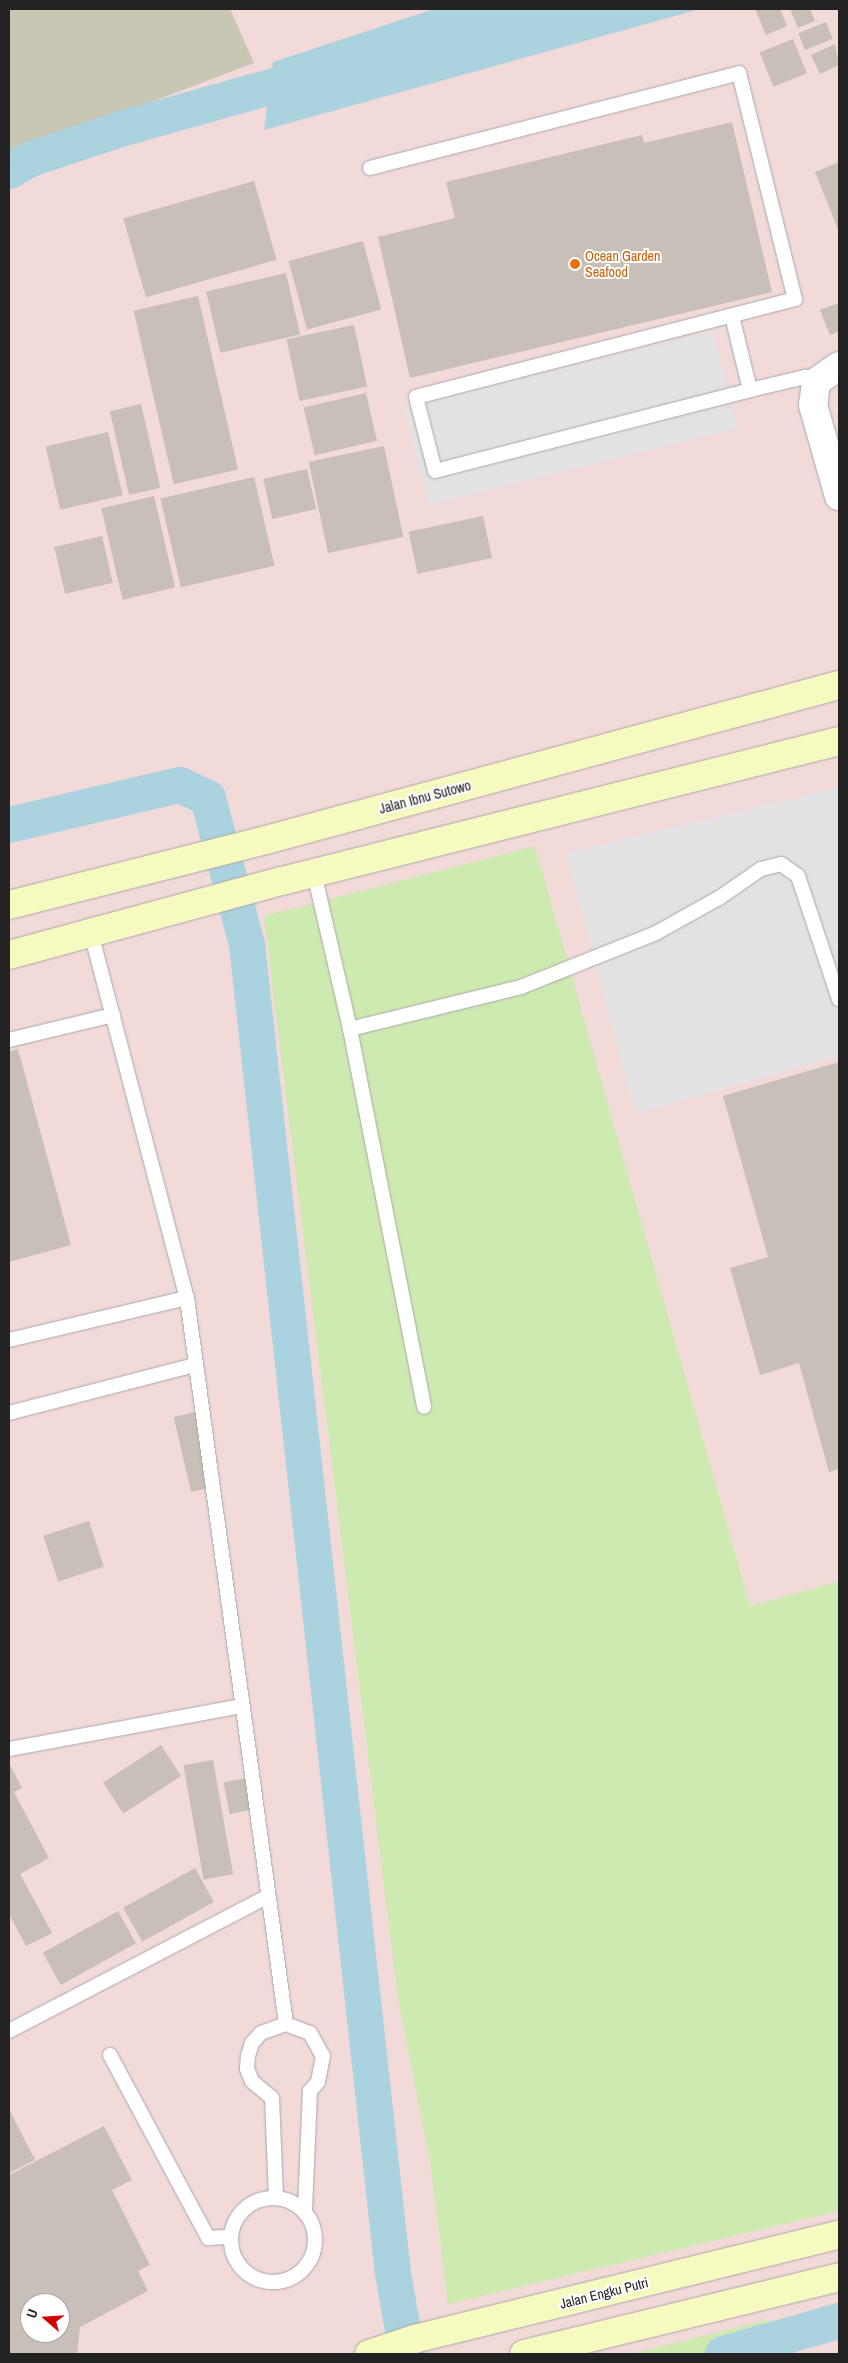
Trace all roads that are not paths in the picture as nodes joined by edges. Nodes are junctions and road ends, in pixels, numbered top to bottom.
1 (370, 168) dead end
2 (732, 316) junction
3 (839, 366) edge
4 (816, 382) junction
5 (750, 390) junction
6 (839, 496) edge
7 (839, 685) edge
8 (839, 741) edge
9 (314, 873) junction
10 (9, 905) edge
11 (91, 933) junction
12 (9, 955) edge
13 (839, 999) edge
14 (113, 1015) junction
15 (350, 1029) junction
16 (9, 1040) edge
17 (187, 1298) junction
18 (9, 1340) edge
19 (196, 1365) junction
20 (424, 1407) dead end
21 (9, 1413) edge
22 (242, 1706) junction
23 (9, 1749) edge
24 (268, 1896) junction
25 (286, 2024) junction
26 (9, 2031) edge
27 (110, 2056) dead end
28 (276, 2197) junction
29 (305, 2212) junction
30 (839, 2235) edge
31 (230, 2237) junction
32 (839, 2277) edge
33 (369, 2354) edge
34 (524, 2354) edge

1 - 2 lane
2 - 5 lane
2 - 5 lane
3 - 4 street
4 - 5 lane
4 - 6 street
7 - 10 main road, Jalan Ibnu Sutowo
8 - 9 main road
9 - 11 main road
9 - 15 lane
11 - 12 main road
11 - 14 lane
13 - 15 lane
14 - 16 lane
14 - 17 lane
15 - 20 lane
17 - 18 lane
17 - 19 lane
19 - 21 lane
19 - 22 lane
22 - 23 lane
22 - 24 lane
24 - 25 lane
24 - 26 lane
25 - 28 lane
25 - 29 lane
27 - 31 lane
28 - 29 lane
28 - 31 lane
29 - 31 lane
30 - 33 main road, Jalan Engku Putri
32 - 34 main road

